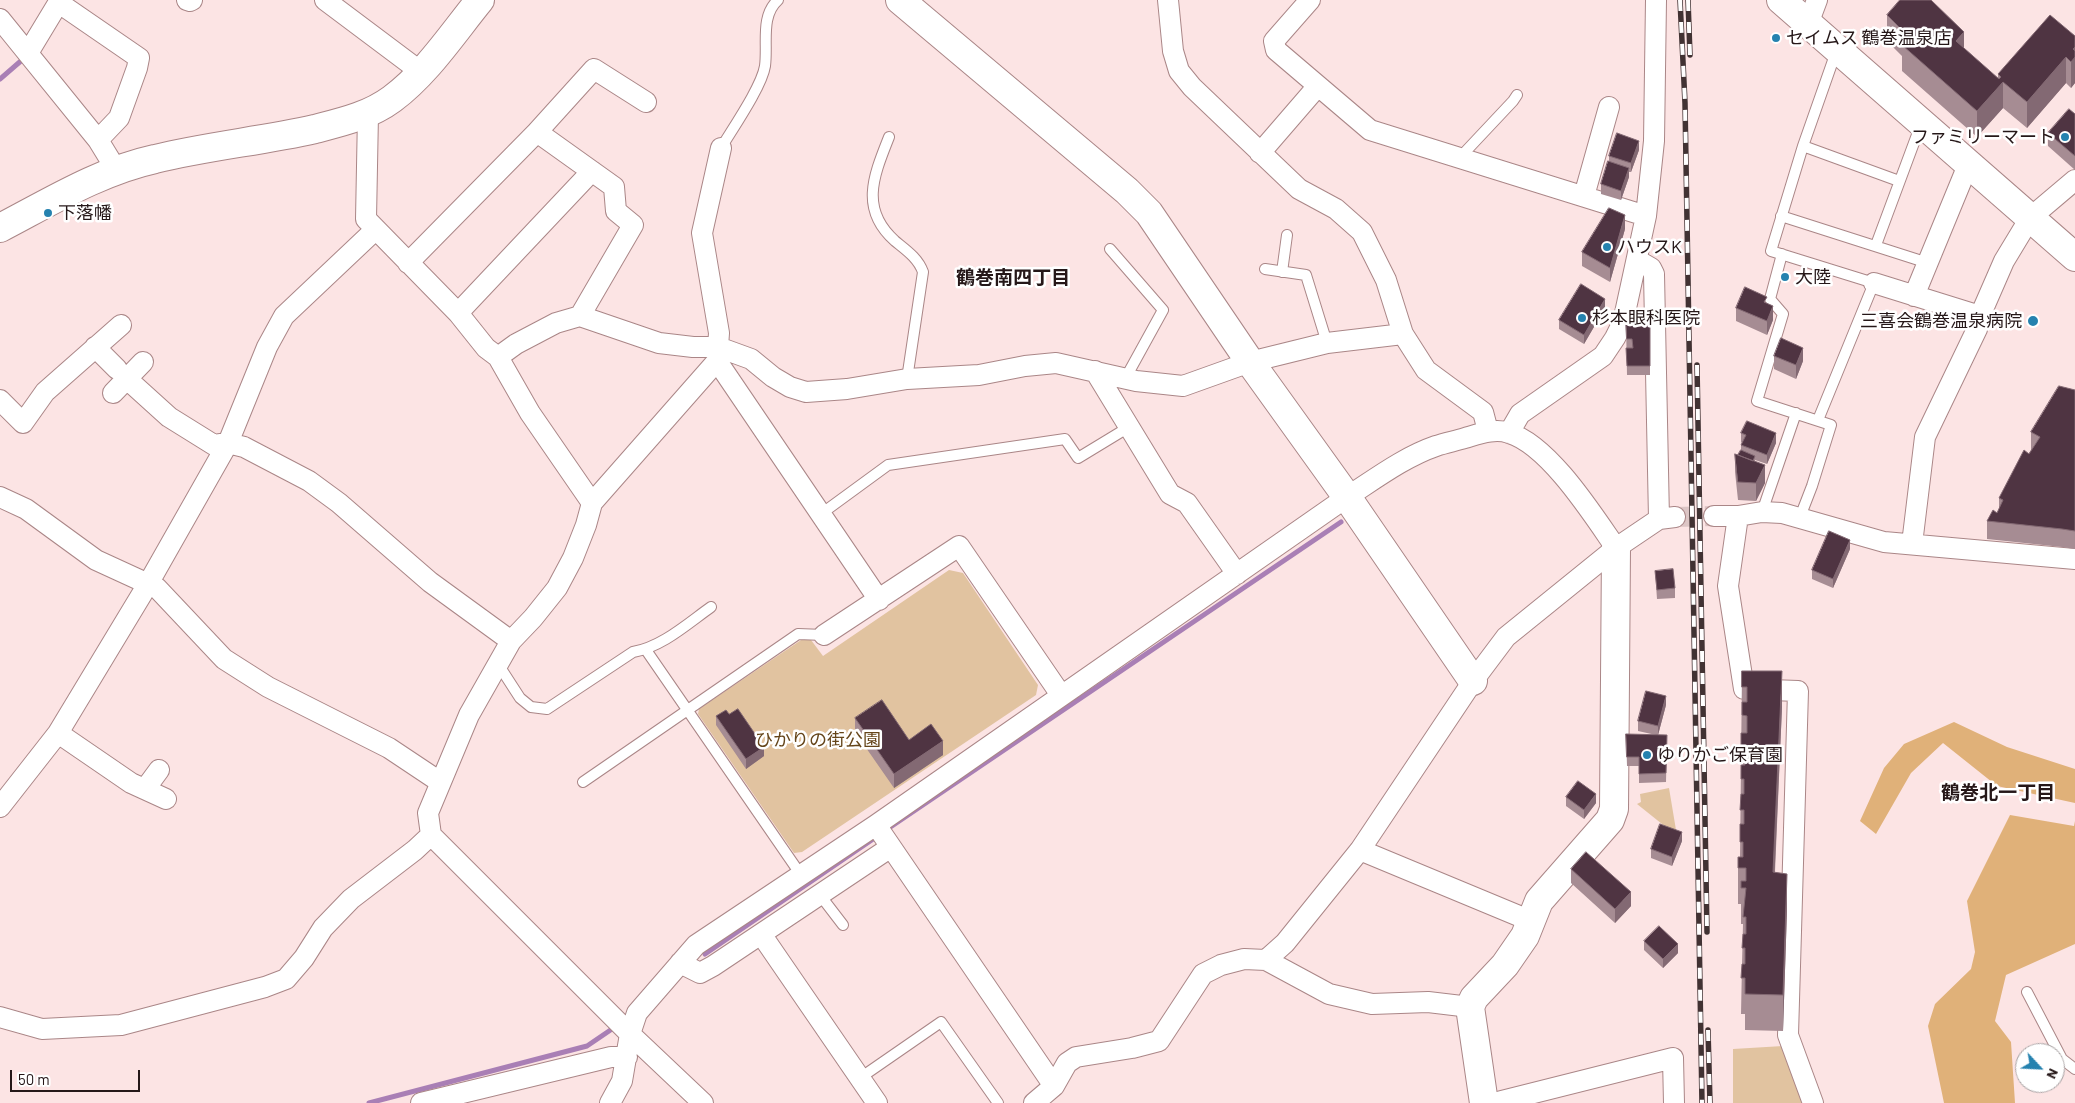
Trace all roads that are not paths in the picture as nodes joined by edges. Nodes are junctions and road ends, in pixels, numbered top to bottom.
1 (187, 0) edge
2 (192, 0) edge
3 (325, 0) edge
4 (480, 0) edge
5 (778, 0) edge
6 (900, 0) edge
7 (1168, 0) edge
8 (1310, 0) edge
9 (1656, 0) edge
10 (1782, 0) edge
11 (60, 1) edge
12 (1812, 12) edge
13 (2, 23) edge
14 (1838, 50) junction
15 (28, 53) junction
16 (421, 72) junction
17 (1317, 87) junction
18 (1516, 95) dead end
19 (646, 102) dead end
20 (1609, 107) dead end
21 (368, 114) junction
22 (1921, 124) junction
23 (537, 132) junction
24 (889, 138) dead end
25 (98, 140) junction
26 (1803, 146) junction
27 (721, 148) joint
28 (1260, 153) junction
29 (1461, 160) junction
30 (1968, 165) junction
31 (117, 171) junction
32 (592, 172) junction
33 (2075, 180) edge
34 (1900, 181) junction
35 (1584, 196) junction
36 (1646, 216) junction
37 (1781, 216) junction
38 (2030, 218) junction
39 (0, 228) edge
40 (375, 230) junction
41 (1287, 235) dead end
42 (1876, 245) junction
43 (1110, 249) dead end
44 (1782, 254) junction
45 (2075, 257) edge
46 (1637, 260) junction
47 (408, 263) junction
48 (1928, 263) junction
49 (1265, 269) dead end
50 (1282, 272) junction
51 (1874, 283) junction
52 (1914, 296) junction
53 (458, 313) junction
54 (580, 316) junction
55 (1980, 316) junction
56 (121, 326) dead end
57 (1403, 334) junction
58 (1327, 344) junction
59 (95, 347) junction
60 (718, 354) junction
61 (498, 357) junction
62 (143, 362) dead end
63 (1250, 362) junction
64 (1095, 372) junction
65 (122, 374) junction
66 (907, 379) junction
67 (1125, 379) junction
68 (113, 394) dead end
69 (0, 400) edge
70 (1796, 413) junction
71 (1818, 420) junction
72 (1129, 427) junction
73 (1488, 431) junction
74 (1509, 433) junction
75 (228, 443) junction
76 (0, 497) edge
77 (1347, 497) junction
78 (592, 503) junction
79 (1762, 512) junction
80 (821, 514) junction
81 (1714, 516) tunnel mouth
82 (1738, 516) junction
83 (1800, 517) junction
84 (1912, 544) junction
85 (1616, 548) junction
86 (2075, 559) edge
87 (1237, 574) junction
88 (148, 584) junction
89 (879, 600) junction
90 (711, 607) dead end
91 (824, 636) joint
92 (511, 641) junction
93 (646, 650) junction
94 (498, 664) junction
95 (1473, 681) junction
96 (1060, 695) junction
97 (687, 710) junction
98 (58, 733) junction
99 (159, 770) dead end
100 (440, 782) junction
101 (583, 782) dead end
102 (145, 789) junction
103 (166, 799) dead end
104 (1, 804) edge
105 (876, 825) junction
106 (431, 835) junction
107 (891, 847) junction
108 (1360, 850) junction
109 (801, 875) junction
110 (820, 895) junction
111 (1531, 921) junction
112 (843, 925) dead end
113 (761, 934) junction
114 (1266, 960) junction
115 (680, 963) junction
116 (2027, 992) dead end
117 (1470, 1008) junction
118 (0, 1017) edge
119 (630, 1034) junction
120 (626, 1057) junction
121 (2075, 1069) edge
122 (860, 1078) junction
123 (1054, 1086) junction
124 (421, 1103) edge
125 (610, 1103) edge
126 (703, 1103) edge
127 (877, 1103) edge
128 (998, 1103) edge
129 (1034, 1103) edge
130 (1484, 1103) edge
131 (1494, 1103) edge
132 (1674, 1103) edge
133 (1813, 1103) edge

1 - 2 street
3 - 16 street
4 - 16 street
5 - 27 lane
6 - 63 street
7 - 28 street
8 - 17 street
9 - 36 street
10 - 12 street
11 - 15 street
11 - 25 street
12 - 14 street
13 - 15 street
14 - 22 street
14 - 26 lane
15 - 25 street
16 - 21 street
17 - 28 street
17 - 29 street
18 - 29 lane
19 - 23 street
20 - 35 street
21 - 31 street
21 - 40 street
22 - 30 street
22 - 34 lane
23 - 32 street
23 - 47 street
24 - 66 lane
25 - 31 street
26 - 34 lane
26 - 37 lane
27 - 60 street
28 - 57 street
29 - 35 street
30 - 38 street
30 - 48 street
31 - 39 street
32 - 53 street
32 - 54 street
33 - 38 street
34 - 42 lane
35 - 36 street
36 - 46 street
37 - 42 lane
37 - 44 lane
38 - 45 street
38 - 55 street
40 - 47 street
40 - 75 street
41 - 50 lane
42 - 48 lane
43 - 67 lane
44 - 51 lane
44 - 70 lane
46 - 74 street
46 - 85 street
47 - 53 street
48 - 52 street
49 - 50 lane
50 - 58 lane
51 - 52 street
51 - 71 lane
52 - 55 street
53 - 61 street
54 - 60 street
54 - 61 street
55 - 84 street
56 - 59 street
57 - 58 street
57 - 73 street
58 - 63 street
59 - 65 street
59 - 69 street
60 - 66 street
60 - 78 street
60 - 80 street
61 - 78 street
62 - 65 street
63 - 67 street
63 - 77 street
64 - 66 street
64 - 67 street
64 - 72 street
65 - 68 street
65 - 75 street
70 - 71 lane
70 - 79 lane
71 - 83 lane
72 - 80 lane
72 - 87 street
73 - 74 street
73 - 77 street
74 - 85 street
75 - 88 street
75 - 92 street
76 - 88 street
77 - 87 street
77 - 95 street
78 - 92 street
79 - 82 street
79 - 83 street
80 - 89 street
81 - 82 street
82 - 133 street
83 - 84 street
84 - 86 street
85 - 95 street
85 - 111 street
87 - 96 street
88 - 98 street
88 - 100 street
89 - 91 street
89 - 96 street
90 - 93 lane
91 - 97 lane
92 - 94 street
93 - 94 lane
93 - 97 lane
94 - 100 street
95 - 108 street
96 - 105 street
97 - 101 lane
97 - 109 lane
98 - 102 street
98 - 104 street
99 - 102 street
100 - 106 street
102 - 103 street
105 - 107 street
105 - 109 street
106 - 118 street
106 - 119 street
107 - 110 street
107 - 123 street
108 - 111 street
108 - 114 street
109 - 115 street
110 - 112 lane
110 - 113 street
111 - 117 street
113 - 115 street
113 - 122 street
114 - 117 street
114 - 123 street
115 - 119 street
116 - 121 lane
117 - 130 street
119 - 120 street
119 - 126 street
120 - 124 street
120 - 125 street
122 - 127 street
122 - 128 lane
123 - 129 street
131 - 132 street

